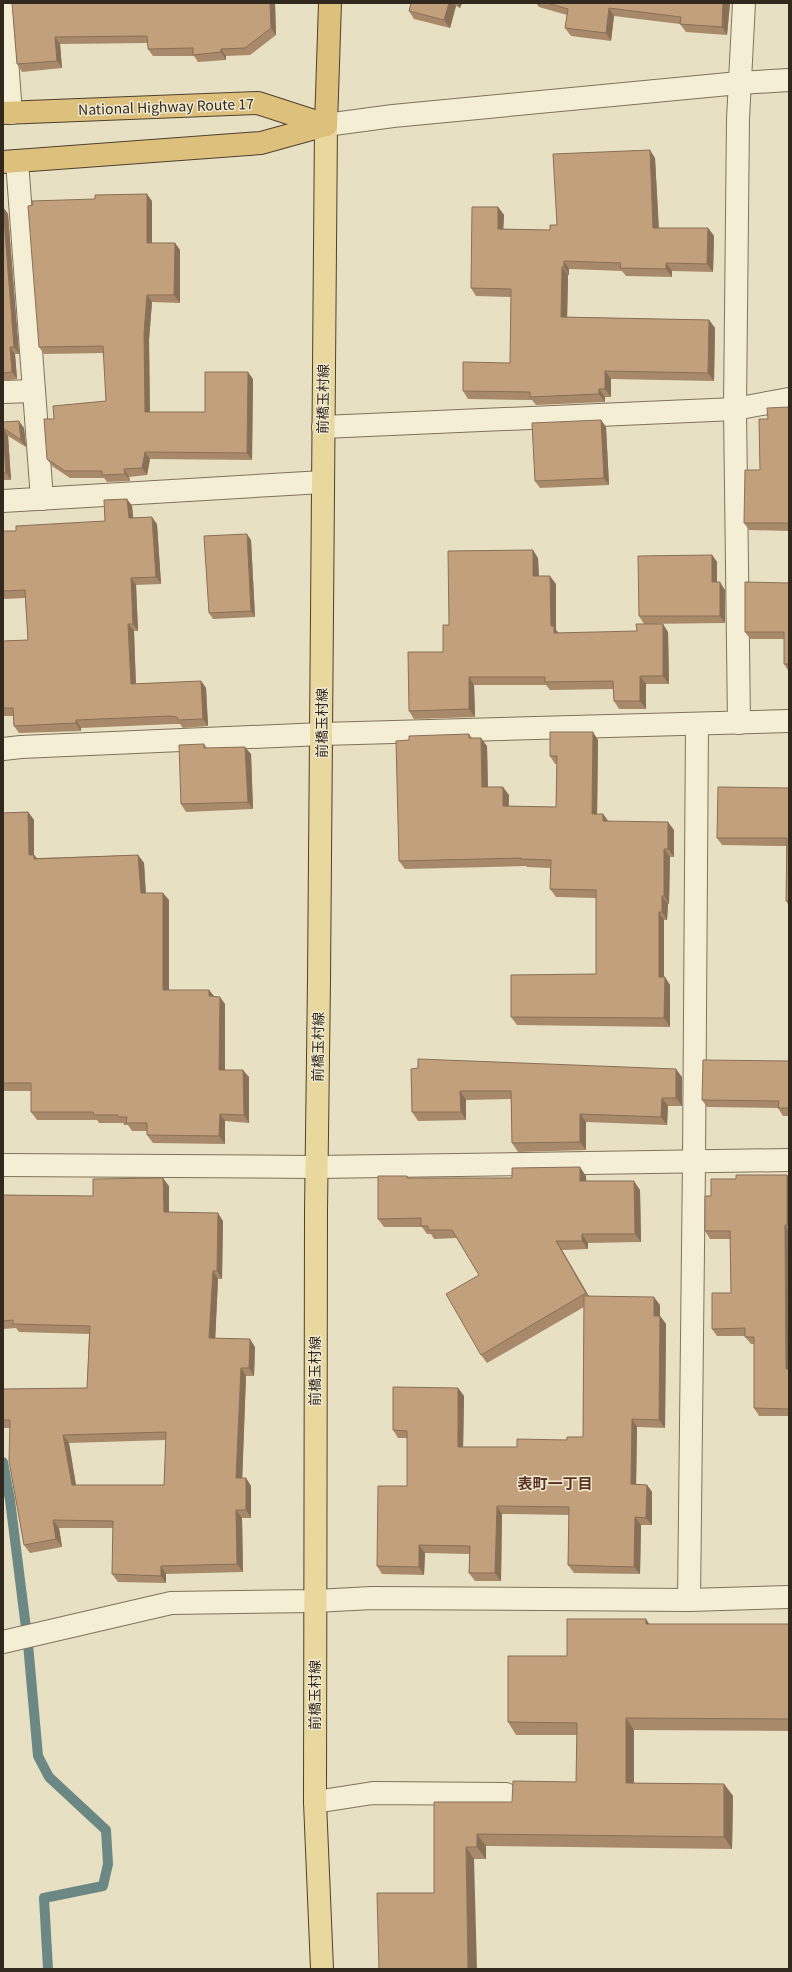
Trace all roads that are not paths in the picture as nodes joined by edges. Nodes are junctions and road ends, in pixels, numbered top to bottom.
1 (330, 3) edge
2 (744, 3) edge
3 (3, 7) edge
4 (789, 80) edge
5 (738, 83) junction
6 (7, 113) edge
7 (326, 125) junction
8 (10, 161) edge
9 (34, 390) junction
10 (3, 392) edge
11 (789, 399) edge
12 (735, 409) junction
13 (323, 427) junction
14 (323, 482) junction
15 (42, 499) junction
16 (3, 501) edge
17 (789, 721) edge
18 (739, 723) junction
19 (697, 724) junction
20 (322, 734) junction
21 (3, 749) edge
22 (789, 1160) edge
23 (694, 1162) junction
24 (3, 1165) edge
25 (316, 1167) junction
26 (789, 1598) edge
27 (689, 1600) junction
28 (315, 1602) junction
29 (7, 1641) edge
30 (506, 1794) dead end
31 (315, 1802) junction
32 (322, 1969) edge

1 - 7 highway
2 - 5 street
3 - 6 street
4 - 5 street
5 - 7 street
5 - 12 street
6 - 7 highway, National Highway Route 17
7 - 8 highway
7 - 13 main road, 前橋玉村線
8 - 9 street
9 - 10 street
9 - 15 street
11 - 12 street
12 - 13 street
12 - 18 street
13 - 14 main road, 前橋玉村線
14 - 15 street
14 - 20 main road, 前橋玉村線
15 - 16 street
17 - 18 street
18 - 19 street
19 - 20 street
19 - 23 street
20 - 21 street
20 - 25 main road, 前橋玉村線
22 - 23 street
23 - 25 street
23 - 27 street
24 - 25 street
25 - 28 main road, 前橋玉村線
26 - 27 street
27 - 28 street
28 - 29 street
28 - 31 main road, 前橋玉村線
30 - 31 street
31 - 32 main road, 前橋玉村線

